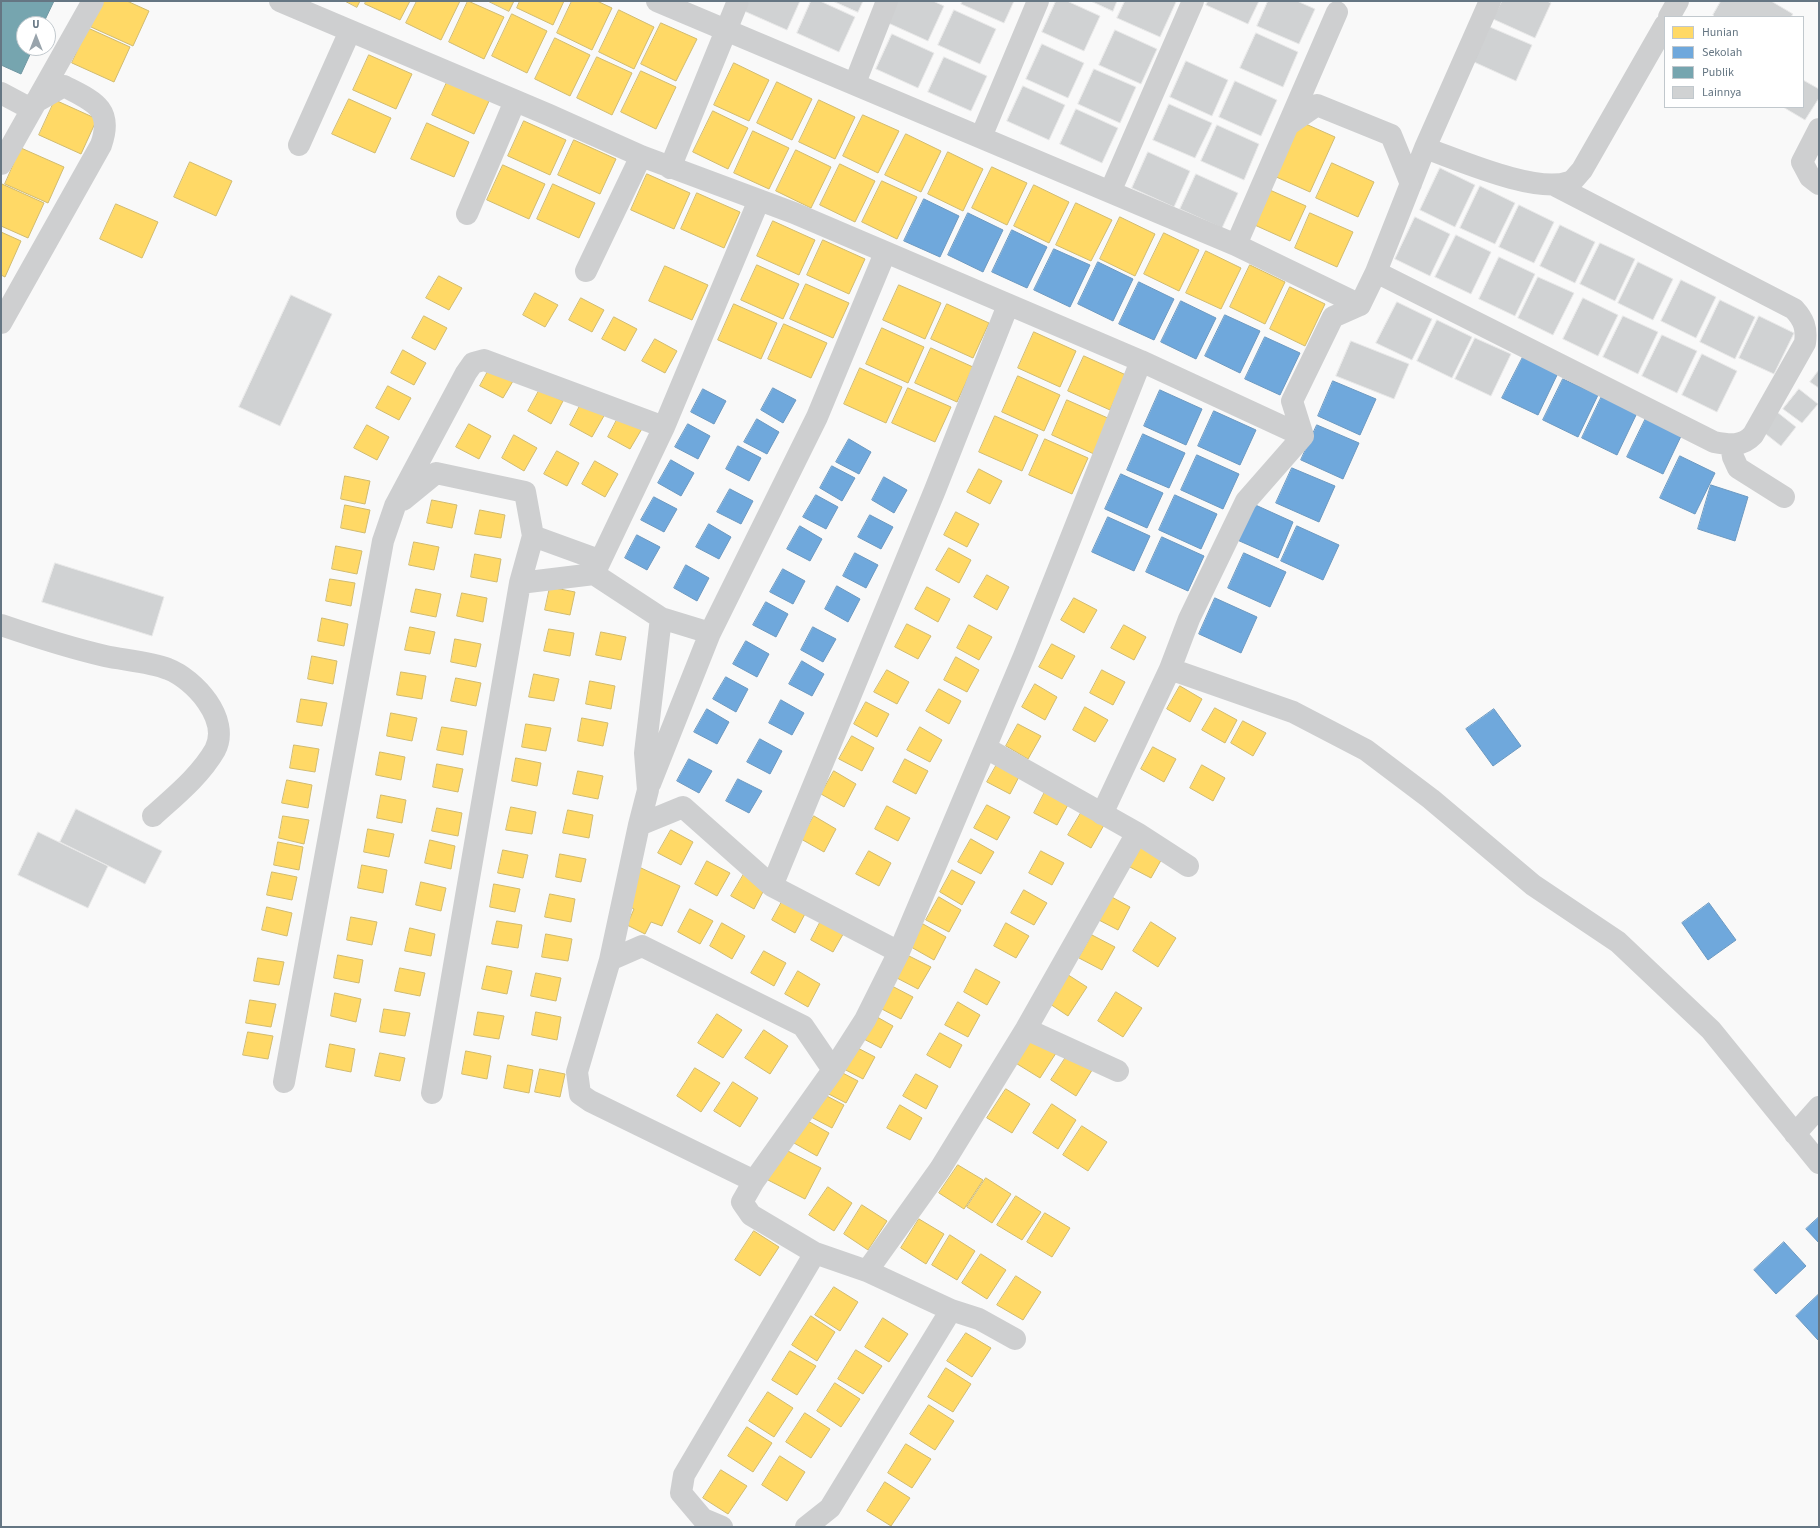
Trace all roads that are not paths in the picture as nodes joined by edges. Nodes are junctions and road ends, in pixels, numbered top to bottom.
1 (93, 1) edge
2 (280, 1) edge
3 (657, 1) edge
4 (738, 1) edge
5 (887, 1) edge
6 (1038, 1) edge
7 (1193, 1) edge
8 (1490, 1) edge
9 (1678, 1) edge
10 (1337, 12) dead end
11 (1670, 16) edge
12 (1664, 26) edge
13 (726, 29) junction
14 (350, 31) junction
15 (855, 83) junction
16 (1, 92) edge
17 (515, 101) junction
18 (33, 106) junction
19 (1288, 125) junction
20 (1819, 129) edge
21 (981, 136) junction
22 (299, 145) dead end
23 (1425, 148) junction
24 (641, 156) junction
25 (1, 164) edge
26 (670, 168) junction
27 (1411, 184) junction
28 (1819, 184) edge
29 (1556, 186) junction
30 (1110, 192) junction
31 (759, 200) junction
32 (467, 214) dead end
33 (1236, 245) junction
34 (885, 253) junction
35 (586, 271) dead end
36 (1376, 272) junction
37 (1008, 305) junction
38 (1360, 305) junction
39 (1, 323) edge
40 (1141, 361) junction
41 (664, 427) junction
42 (1303, 436) junction
43 (1731, 444) junction
44 (1784, 497) dead end
45 (395, 506) junction
46 (533, 536) junction
47 (597, 567) junction
48 (520, 583) junction
49 (661, 618) junction
50 (1, 625) edge
51 (710, 633) junction
52 (1170, 669) junction
53 (986, 748) junction
54 (648, 790) junction
55 (1102, 814) junction
56 (153, 816) dead end
57 (639, 825) junction
58 (1137, 833) junction
59 (1188, 866) dead end
60 (772, 886) junction
61 (899, 952) junction
62 (610, 960) junction
63 (1026, 1029) junction
64 (833, 1070) junction
65 (1118, 1071) dead end
66 (284, 1082) dead end
67 (432, 1093) dead end
68 (1819, 1107) edge
69 (1795, 1134) junction
70 (1819, 1163) edge
71 (754, 1181) junction
72 (815, 1253) junction
73 (867, 1271) junction
74 (951, 1310) junction
75 (1015, 1339) dead end
76 (722, 1527) edge
77 (806, 1527) edge

1 - 18 street
2 - 14 street
3 - 13 street
4 - 13 street
5 - 15 street
6 - 21 street
7 - 30 street
8 - 23 street
9 - 11 street
10 - 19 street
12 - 29 street
13 - 15 street
13 - 26 street
14 - 17 street
14 - 22 street
15 - 21 street
16 - 18 street
17 - 24 street
17 - 32 street
18 - 25 street
18 - 39 street
19 - 27 street
19 - 33 street
20 - 28 street
21 - 30 street
23 - 27 street
23 - 29 street
24 - 26 street
24 - 35 street
26 - 31 street
27 - 36 street
29 - 43 street
30 - 33 street
31 - 34 street
31 - 41 street
33 - 38 street
34 - 37 street
34 - 51 street
36 - 38 street
36 - 43 street
37 - 40 street
37 - 60 street
38 - 42 street
40 - 42 street
40 - 53 street
41 - 45 street
41 - 47 street
42 - 52 street
43 - 44 street
45 - 46 street
45 - 66 street
46 - 47 street
46 - 48 street
47 - 48 street
47 - 49 street
48 - 67 street
49 - 51 street
49 - 54 street
50 - 56 street
51 - 54 street
52 - 55 street
52 - 69 street
53 - 55 street
53 - 61 street
54 - 57 street
55 - 58 street
57 - 60 street
57 - 62 street
58 - 59 street
58 - 63 street
60 - 61 street
61 - 64 street
62 - 64 street
62 - 71 street
63 - 65 street
63 - 73 street
64 - 71 street
68 - 69 street
69 - 70 street
71 - 72 street
72 - 73 street
72 - 76 street
73 - 74 street
74 - 75 street
74 - 77 street

